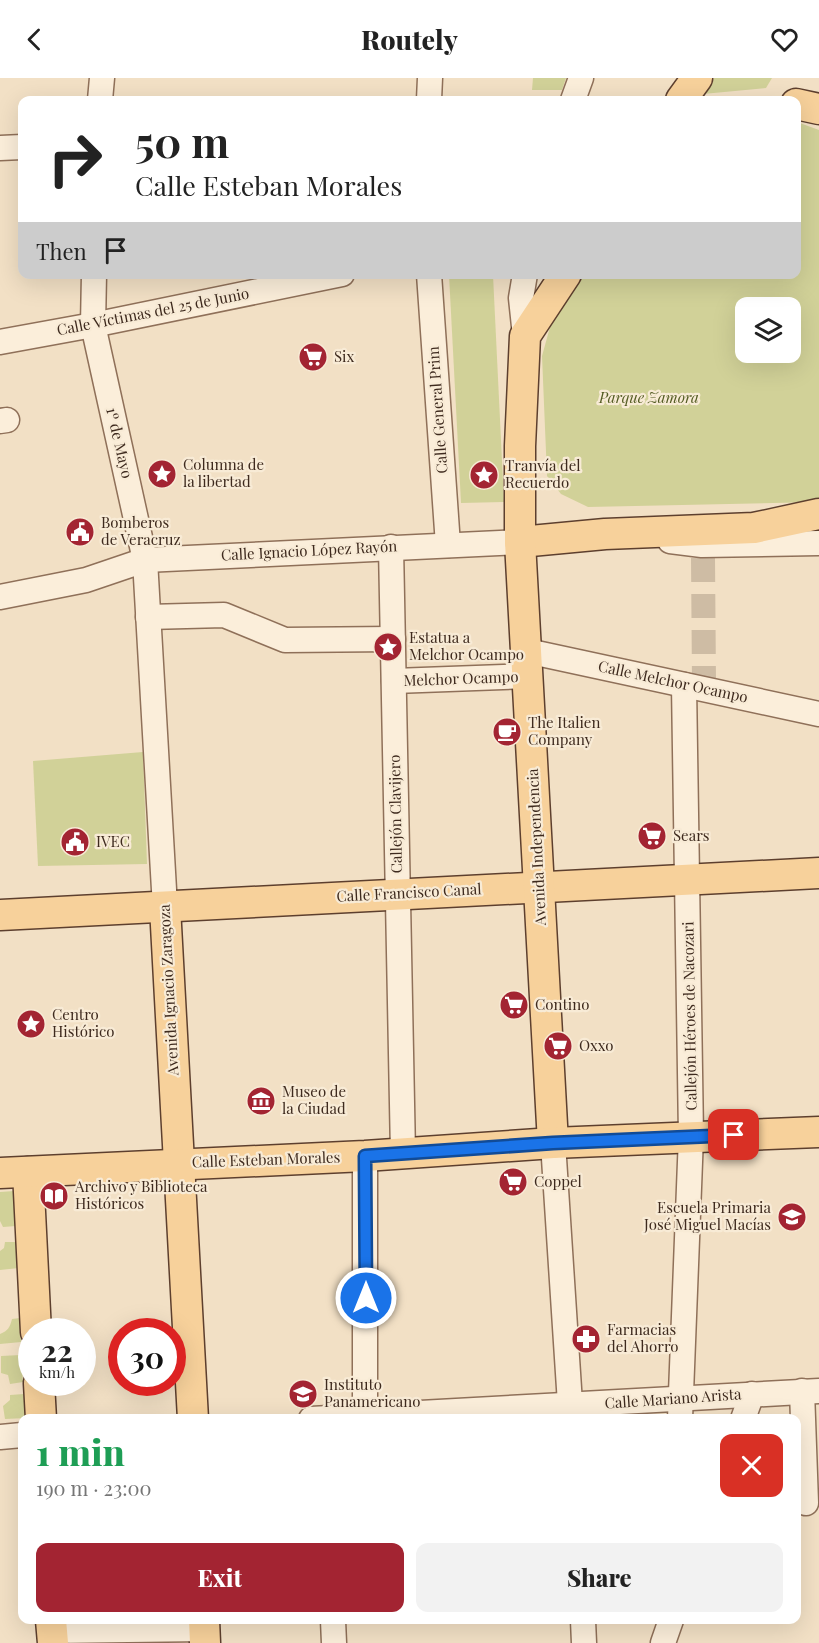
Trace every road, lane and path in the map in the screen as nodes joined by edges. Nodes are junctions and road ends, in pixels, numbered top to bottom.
1 (102, 78) edge
2 (430, 78) edge
3 (580, 78) edge
4 (697, 78) edge
5 (100, 96) edge
6 (429, 96) edge
7 (574, 96) edge
8 (684, 96) edge
9 (18, 147) edge
10 (0, 148) edge
11 (94, 279) edge
12 (318, 279) edge
13 (429, 279) edge
14 (563, 279) edge
15 (523, 286) edge
16 (93, 325) junction
17 (525, 336) junction
18 (0, 342) edge
19 (819, 514) edge
20 (623, 534) junction
21 (520, 542) junction
22 (819, 543) edge
23 (448, 545) junction
24 (391, 547) junction
25 (146, 560) junction
26 (0, 597) edge
27 (148, 617) junction
28 (393, 639) junction
29 (527, 663) junction
30 (394, 681) junction
31 (698, 686) junction
32 (819, 714) edge
33 (819, 873) edge
34 (688, 880) junction
35 (540, 888) junction
36 (398, 893) junction
37 (165, 907) junction
38 (0, 915) edge
39 (819, 1131) edge
40 (691, 1136) junction
41 (553, 1143) junction
42 (403, 1154) junction
43 (365, 1156) junction
44 (179, 1163) junction
45 (14, 1172) edge
46 (34, 1318) edge
47 (811, 1391) edge
48 (752, 1394) junction
49 (40, 1396) edge
50 (681, 1409) edge
51 (570, 1412) edge
52 (41, 1414) edge
53 (193, 1414) edge
54 (366, 1414) edge
55 (488, 1414) edge
56 (745, 1414) edge
57 (18, 1435) edge
58 (0, 1437) edge
59 (806, 1503) dead end
60 (333, 1624) edge
61 (583, 1624) edge
62 (670, 1624) edge
63 (52, 1631) edge
64 (204, 1631) edge
65 (334, 1643) edge
66 (584, 1643) edge
67 (663, 1643) edge

1 - 5 street
2 - 6 street
3 - 7 street
4 - 8 main road
9 - 10 street
11 - 16 street, 1º de Mayo
12 - 16 street, Calle Víctimas del 25 de Junio
13 - 23 street, Calle General Prim
14 - 17 main road
15 - 17 street, Avenida Independencia
16 - 18 street, Calle Víctimas del 25 de Junio
16 - 25 street, 1º de Mayo
17 - 21 main road, Avenida Independencia
19 - 20 main road, Calle Ignacio López Rayón
20 - 21 main road, Calle Ignacio López Rayón
20 - 22 street, Calle Ignacio López Rayón
21 - 23 street, Calle Ignacio López Rayón
21 - 29 main road, Avenida Independencia
23 - 24 street, Calle Ignacio López Rayón
24 - 25 street, Calle Ignacio López Rayón
24 - 28 street, Callejón Clavijero
25 - 26 street, Calle Ignacio López Rayón
25 - 27 street, Avenida Ignacio Zaragoza
27 - 28 street
27 - 37 street, Avenida Ignacio Zaragoza
28 - 30 street, Callejón Clavijero
29 - 30 street, Melchor Ocampo
29 - 31 street, Calle Melchor Ocampo
29 - 35 main road, Avenida Independencia
30 - 36 street, Callejón Clavijero
31 - 32 street, Calle Melchor Ocampo
31 - 34 street, Callejón Héroes de Nacozari
33 - 34 main road, Calle Francisco Canal
34 - 35 main road, Calle Francisco Canal
34 - 40 street, Callejón Héroes de Nacozari
35 - 36 main road, Calle Francisco Canal
35 - 41 main road, Avenida Independencia
36 - 37 main road, Calle Francisco Canal
36 - 42 street, Callejón Clavijero
37 - 38 main road, Calle Francisco Canal
37 - 44 main road, Avenida Ignacio Zaragoza
39 - 40 main road, Calle Esteban Morales
40 - 41 main road, Calle Esteban Morales
40 - 50 street, Callejón Héroes de Nacozari
41 - 42 main road, Calle Esteban Morales
41 - 51 street, Avenida Independencia
42 - 43 main road, Calle Esteban Morales
43 - 44 main road, Calle Esteban Morales
43 - 54 street
44 - 45 main road, Calle Esteban Morales
44 - 53 main road, Avenida Ignacio Zaragoza
45 - 46 main road
47 - 48 street, Calle Mariano Arista
47 - 59 street
48 - 50 street, Calle Mariano Arista
48 - 56 street
49 - 52 main road
50 - 51 street, Calle Mariano Arista
51 - 55 street, Calle Mariano Arista
57 - 58 street
60 - 65 street
61 - 66 street
62 - 67 street
63 - 64 street

